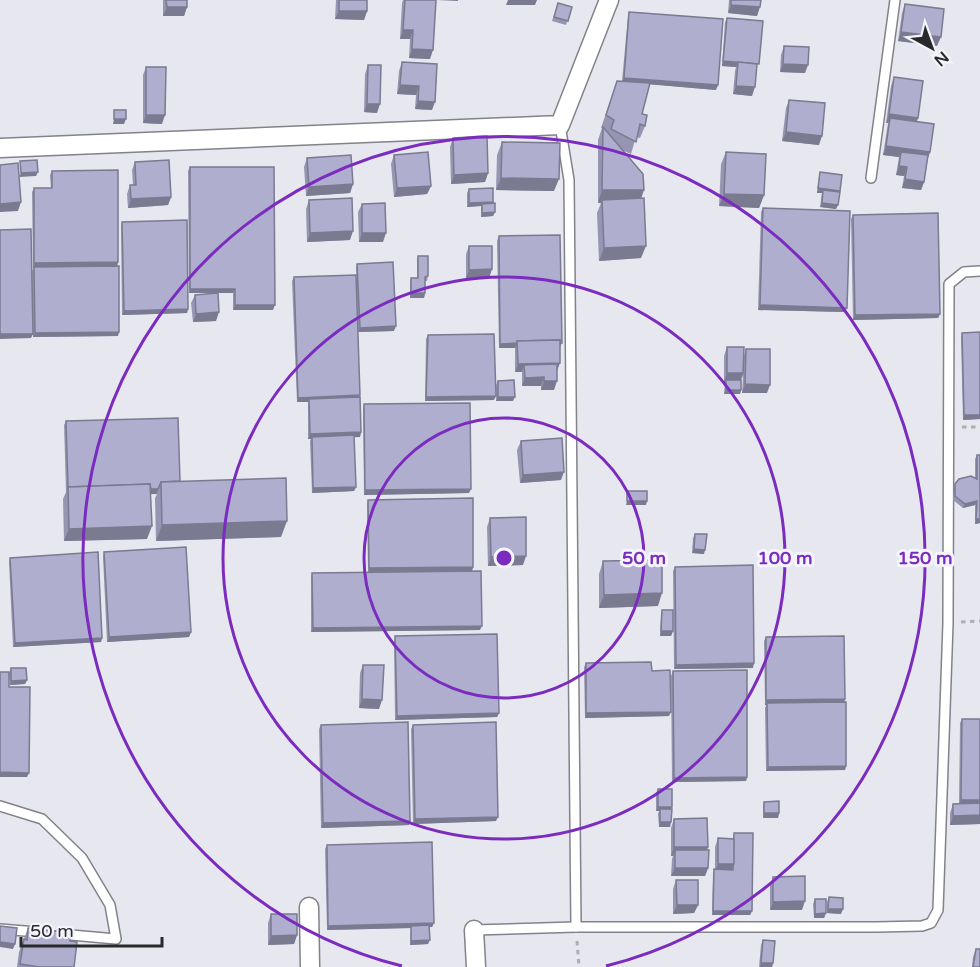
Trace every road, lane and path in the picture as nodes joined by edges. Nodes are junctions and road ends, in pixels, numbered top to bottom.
1 (609, 0) edge
2 (895, 0) edge
3 (560, 125) junction
4 (0, 148) edge
5 (871, 178) dead end
6 (980, 271) edge
7 (980, 621) edge
8 (948, 623) junction
9 (0, 806) edge
10 (309, 907) dead end
11 (576, 927) junction
12 (0, 929) edge
13 (474, 930) joint
14 (310, 967) edge
15 (476, 967) edge
16 (579, 967) edge

1 - 3 street
2 - 5 lane
3 - 4 street
3 - 11 lane
6 - 8 lane
7 - 8 path
8 - 11 lane
9 - 12 lane
10 - 14 street
11 - 13 lane
11 - 16 path
13 - 15 street

